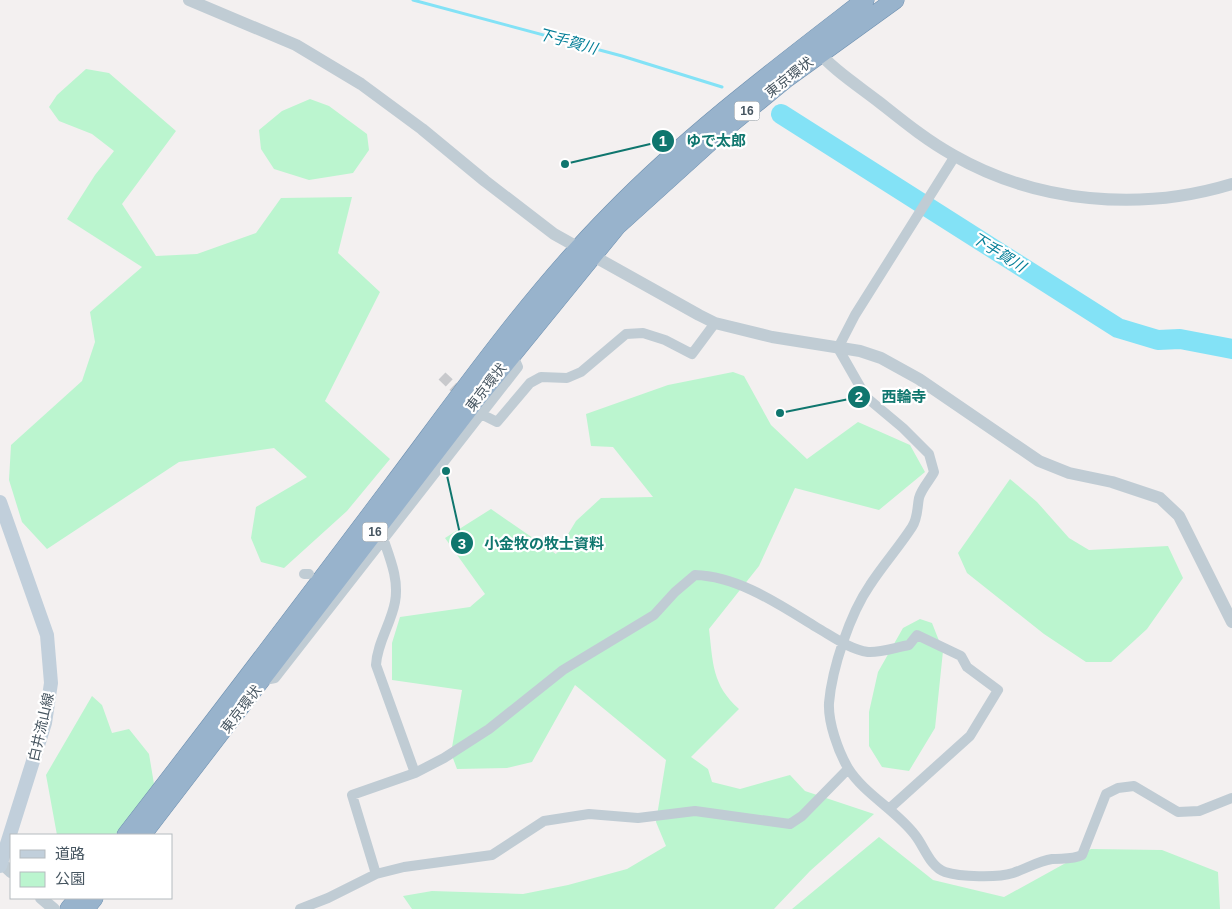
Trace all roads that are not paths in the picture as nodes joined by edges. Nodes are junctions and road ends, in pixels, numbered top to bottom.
1 (189, 0) edge
2 (865, 0) edge
3 (895, 0) edge
4 (815, 48) junction
5 (955, 156) junction
6 (1232, 184) edge
7 (586, 252) junction
8 (715, 323) junction
9 (838, 348) junction
10 (512, 353) junction
11 (481, 414) junction
12 (398, 490) junction
13 (0, 502) edge
14 (6, 535) edge
15 (384, 541) junction
16 (1232, 622) edge
17 (843, 643) junction
18 (258, 679) junction
19 (848, 769) junction
20 (415, 773) junction
21 (1232, 798) edge
22 (890, 808) junction
23 (12, 834) edge
24 (127, 834) edge
25 (143, 834) edge
26 (10, 842) edge
27 (3, 866) edge
28 (376, 874) junction
29 (42, 899) edge
30 (93, 899) edge
31 (54, 909) edge
32 (85, 909) edge
33 (300, 909) edge

1 - 7 street
2 - 4 highway, 東京環状 / 16
3 - 4 highway, 東京環状 / 16
4 - 5 street
4 - 7 highway, 東京環状 / 16
5 - 6 street
5 - 9 street
7 - 8 street
7 - 10 highway, 東京環状 / 16
7 - 12 highway, 東京環状 / 16
8 - 9 street
8 - 11 street
9 - 16 street
9 - 17 street
10 - 11 street
10 - 12 highway, 東京環状 / 16
11 - 15 street
12 - 18 highway, 東京環状 / 16
13 - 14 main road, 白井流山線
14 - 23 main road, 白井流山線
15 - 18 street
15 - 20 street
17 - 19 street
17 - 20 street
17 - 22 street
18 - 24 highway, 東京環状 / 16
18 - 25 highway, 東京環状 / 16
19 - 22 street
19 - 28 street
20 - 28 street
21 - 22 street
26 - 27 main road, 白井流山線
28 - 33 street
29 - 31 street
30 - 32 highway

